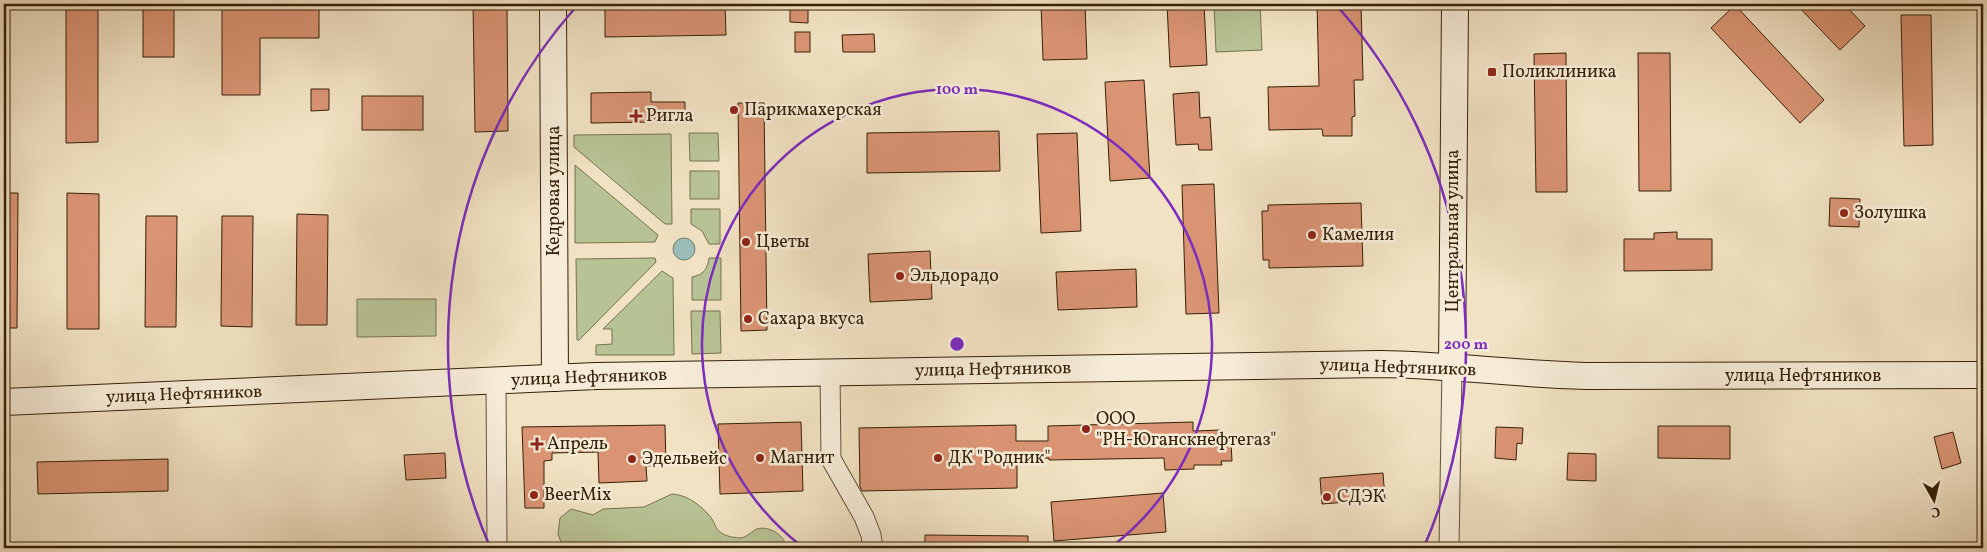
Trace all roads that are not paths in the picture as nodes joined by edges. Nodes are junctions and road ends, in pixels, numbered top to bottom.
1 (553, 4) edge
2 (1455, 4) edge
3 (1452, 368) junction
4 (830, 373) junction
5 (1983, 374) edge
6 (555, 378) junction
7 (496, 381) junction
8 (4, 402) edge
9 (497, 548) edge
10 (873, 548) edge
11 (1449, 548) edge

1 - 6 street, Кедровая улица
2 - 3 street, Центральная улица
3 - 4 street, улица Нефтяников
3 - 5 street, улица Нефтяников
3 - 11 street, Центральная улица
4 - 6 street, улица Нефтяников
4 - 10 street
6 - 7 street, улица Нефтяников
7 - 8 street, улица Нефтяников
7 - 9 street

